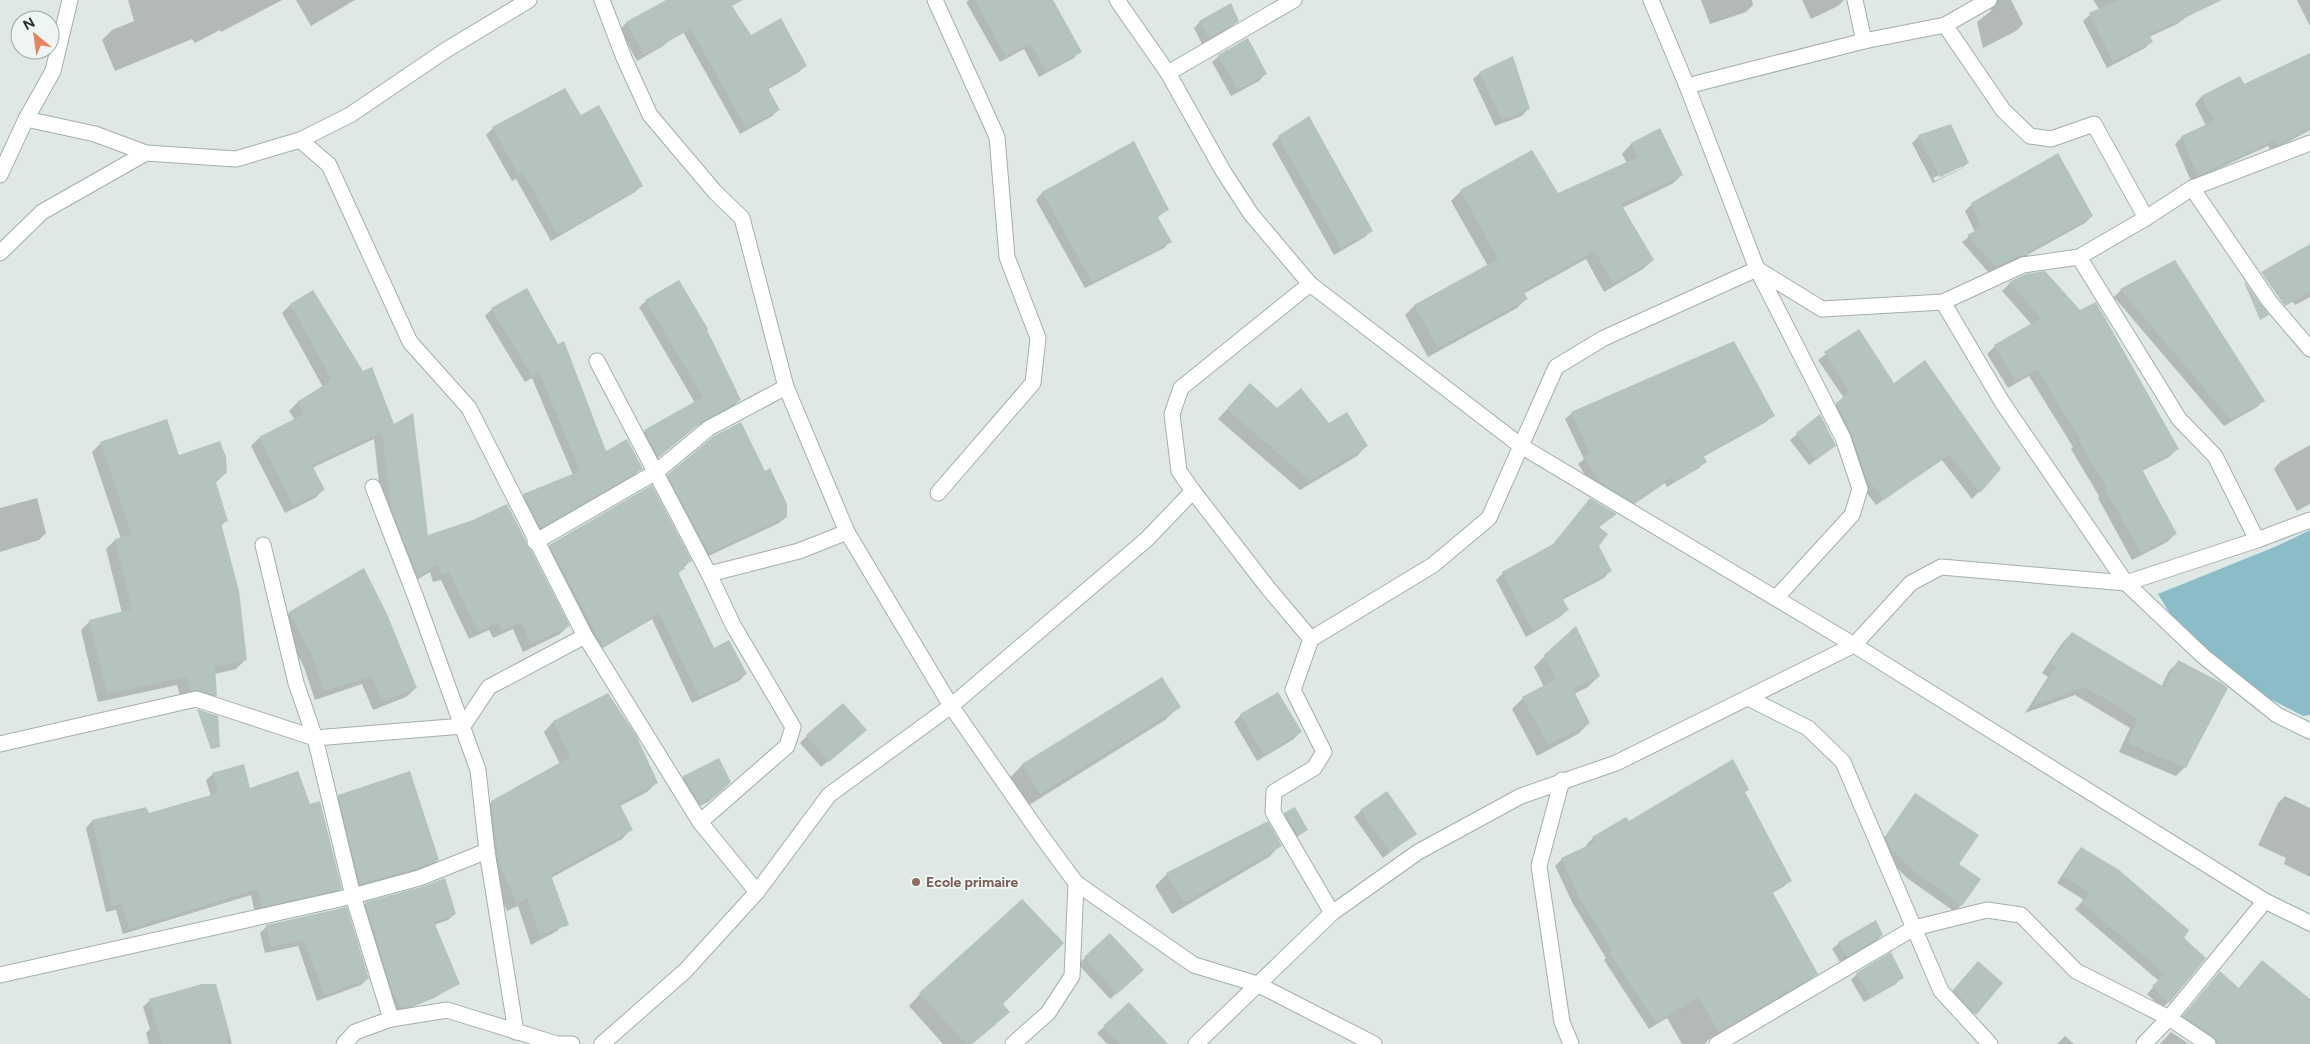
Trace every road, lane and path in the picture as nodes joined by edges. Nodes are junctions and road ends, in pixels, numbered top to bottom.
1 (70, 0) edge
2 (529, 0) edge
3 (602, 0) edge
4 (935, 0) edge
5 (1117, 0) edge
6 (1294, 0) edge
7 (1651, 0) edge
8 (1855, 0) edge
9 (1989, 0) edge
10 (1945, 25) junction
11 (1864, 41) junction
12 (1168, 73) junction
13 (1687, 86) junction
14 (26, 119) junction
15 (300, 140) junction
16 (2310, 143) edge
17 (146, 153) junction
18 (0, 175) edge
19 (2192, 188) junction
20 (2146, 218) junction
21 (0, 252) edge
22 (2079, 257) junction
23 (1757, 269) junction
24 (1310, 284) junction
25 (1942, 302) junction
26 (2305, 334) edge
27 (2310, 349) edge
28 (597, 361) dead end
29 (786, 387) junction
30 (1521, 446) junction
31 (656, 472) junction
32 (373, 487) dead end
33 (1193, 491) junction
34 (938, 493) dead end
35 (2310, 520) edge
36 (847, 532) junction
37 (2257, 540) junction
38 (535, 542) junction
39 (263, 545) dead end
40 (710, 574) junction
41 (2126, 583) junction
42 (1776, 598) junction
43 (585, 636) junction
44 (1310, 639) junction
45 (1854, 645) junction
46 (1748, 698) junction
47 (951, 706) junction
48 (462, 726) junction
49 (2310, 731) edge
50 (315, 738) junction
51 (0, 744) edge
52 (1562, 780) junction
53 (700, 822) junction
54 (487, 851) junction
55 (1076, 883) junction
56 (757, 892) junction
57 (353, 896) junction
58 (2265, 901) junction
59 (1332, 913) junction
60 (2310, 923) edge
61 (1914, 928) junction
62 (0, 975) edge
63 (1257, 984) junction
64 (2169, 1018) junction
65 (390, 1019) junction
66 (516, 1032) junction
67 (344, 1044) edge
68 (572, 1044) edge
69 (602, 1044) edge
70 (1013, 1044) edge
71 (1196, 1044) edge
72 (1374, 1044) edge
73 (1571, 1044) edge
74 (1717, 1044) edge
75 (1990, 1044) edge
76 (2144, 1044) edge
77 (2208, 1044) edge

1 - 14 street
2 - 15 street
3 - 29 street
4 - 34 street
5 - 12 street
6 - 12 street
7 - 13 street
8 - 11 street
9 - 10 street
10 - 11 street
10 - 20 street
11 - 13 street
12 - 24 street
13 - 23 street
14 - 17 street
14 - 18 street
15 - 17 street
15 - 38 street
16 - 19 street
17 - 21 street
19 - 20 street
19 - 26 street
20 - 22 street
22 - 25 street
22 - 37 street
23 - 25 street
23 - 30 street
23 - 42 street
24 - 30 street
24 - 33 street
25 - 41 street
26 - 27 street
28 - 31 street
29 - 31 street
29 - 36 street
30 - 42 street
30 - 44 street
31 - 38 street
31 - 40 street
32 - 48 street
33 - 44 street
33 - 47 street
35 - 37 street
36 - 40 street
36 - 47 street
37 - 41 street
38 - 43 street
39 - 50 street
40 - 53 street
41 - 45 street
41 - 49 street
42 - 45 street
43 - 48 street
43 - 53 street
44 - 59 street
45 - 46 street
45 - 58 street
46 - 52 street
46 - 61 street
47 - 55 street
47 - 56 street
48 - 50 street
48 - 54 street
50 - 51 street
50 - 57 street
52 - 59 street
52 - 73 street
53 - 56 street
54 - 57 street
54 - 66 street
55 - 63 street
55 - 70 street
56 - 69 street
57 - 62 street
57 - 65 street
58 - 60 street
58 - 64 street
59 - 63 street
61 - 64 street
61 - 74 street
61 - 75 street
63 - 71 street
63 - 72 street
64 - 76 street
64 - 77 street
65 - 66 street
65 - 67 street
66 - 68 street

